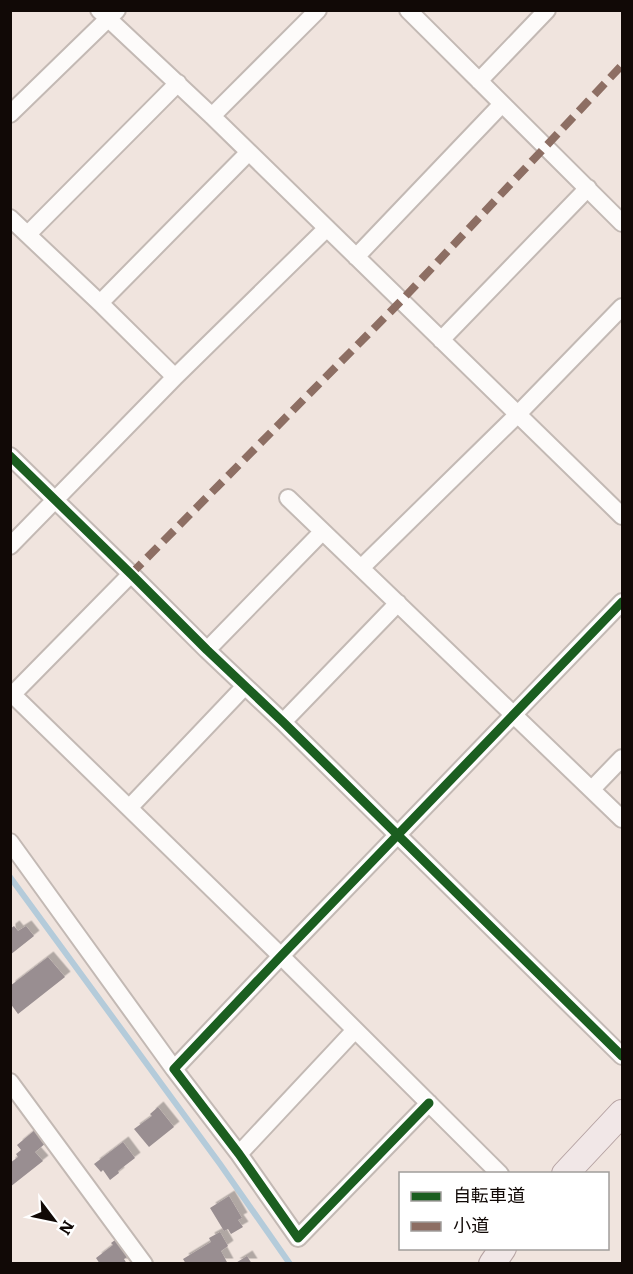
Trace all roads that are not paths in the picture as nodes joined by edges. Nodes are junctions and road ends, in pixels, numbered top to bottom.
1 (318, 10) edge
2 (408, 10) edge
3 (547, 10) edge
4 (108, 13) edge
5 (479, 81) junction
6 (178, 83) junction
7 (502, 104) junction
8 (10, 114) edge
9 (212, 116) junction
10 (248, 153) junction
11 (588, 188) junction
12 (10, 218) edge
13 (622, 223) edge
14 (327, 228) junction
15 (28, 234) junction
16 (356, 257) junction
17 (100, 303) junction
18 (622, 307) edge
19 (441, 340) junction
20 (175, 377) junction
21 (517, 415) junction
22 (10, 456) edge
23 (288, 498) dead end
24 (55, 500) junction
25 (622, 516) edge
26 (322, 532) junction
27 (10, 546) edge
28 (361, 568) junction
29 (131, 574) junction
30 (622, 602) edge
31 (398, 603) junction
32 (207, 650) junction
33 (245, 686) junction
34 (11, 695) edge
35 (514, 716) junction
36 (283, 722) junction
37 (622, 758) edge
38 (592, 789) junction
39 (129, 808) junction
40 (622, 819) edge
41 (397, 836) junction
42 (10, 842) edge
43 (281, 956) junction
44 (355, 1030) junction
45 (622, 1056) edge
46 (174, 1069) junction
47 (10, 1082) edge
48 (429, 1103) junction
49 (622, 1113) edge
50 (239, 1154) junction
51 (499, 1172) edge
52 (566, 1172) edge
53 (502, 1250) edge
54 (144, 1263) edge
55 (492, 1263) edge

1 - 9 street
2 - 5 street
3 - 5 street
4 - 6 street
4 - 8 street
5 - 7 street
6 - 9 street
6 - 15 street
7 - 11 street
7 - 16 street
9 - 10 street
10 - 14 street
10 - 17 street
11 - 13 street
11 - 19 street
12 - 15 street
14 - 16 street
14 - 20 street
15 - 17 street
16 - 19 street
17 - 20 street
18 - 21 street
19 - 21 street
20 - 24 street
21 - 25 street
21 - 28 street
22 - 24 street
23 - 26 street
24 - 27 street
24 - 29 street
26 - 28 street
26 - 32 street
28 - 31 street
29 - 32 street
29 - 34 street
30 - 35 street
31 - 35 street
31 - 36 street
32 - 33 street
33 - 36 street
33 - 39 street
34 - 39 street
35 - 38 street
35 - 41 street
36 - 41 street
37 - 38 street
38 - 40 street
39 - 43 street
41 - 43 street
41 - 45 street
42 - 46 street
43 - 44 street
43 - 46 street
44 - 48 street
44 - 50 street
46 - 50 street
47 - 54 street
48 - 50 street
48 - 51 street
49 - 52 main road
53 - 55 main road

